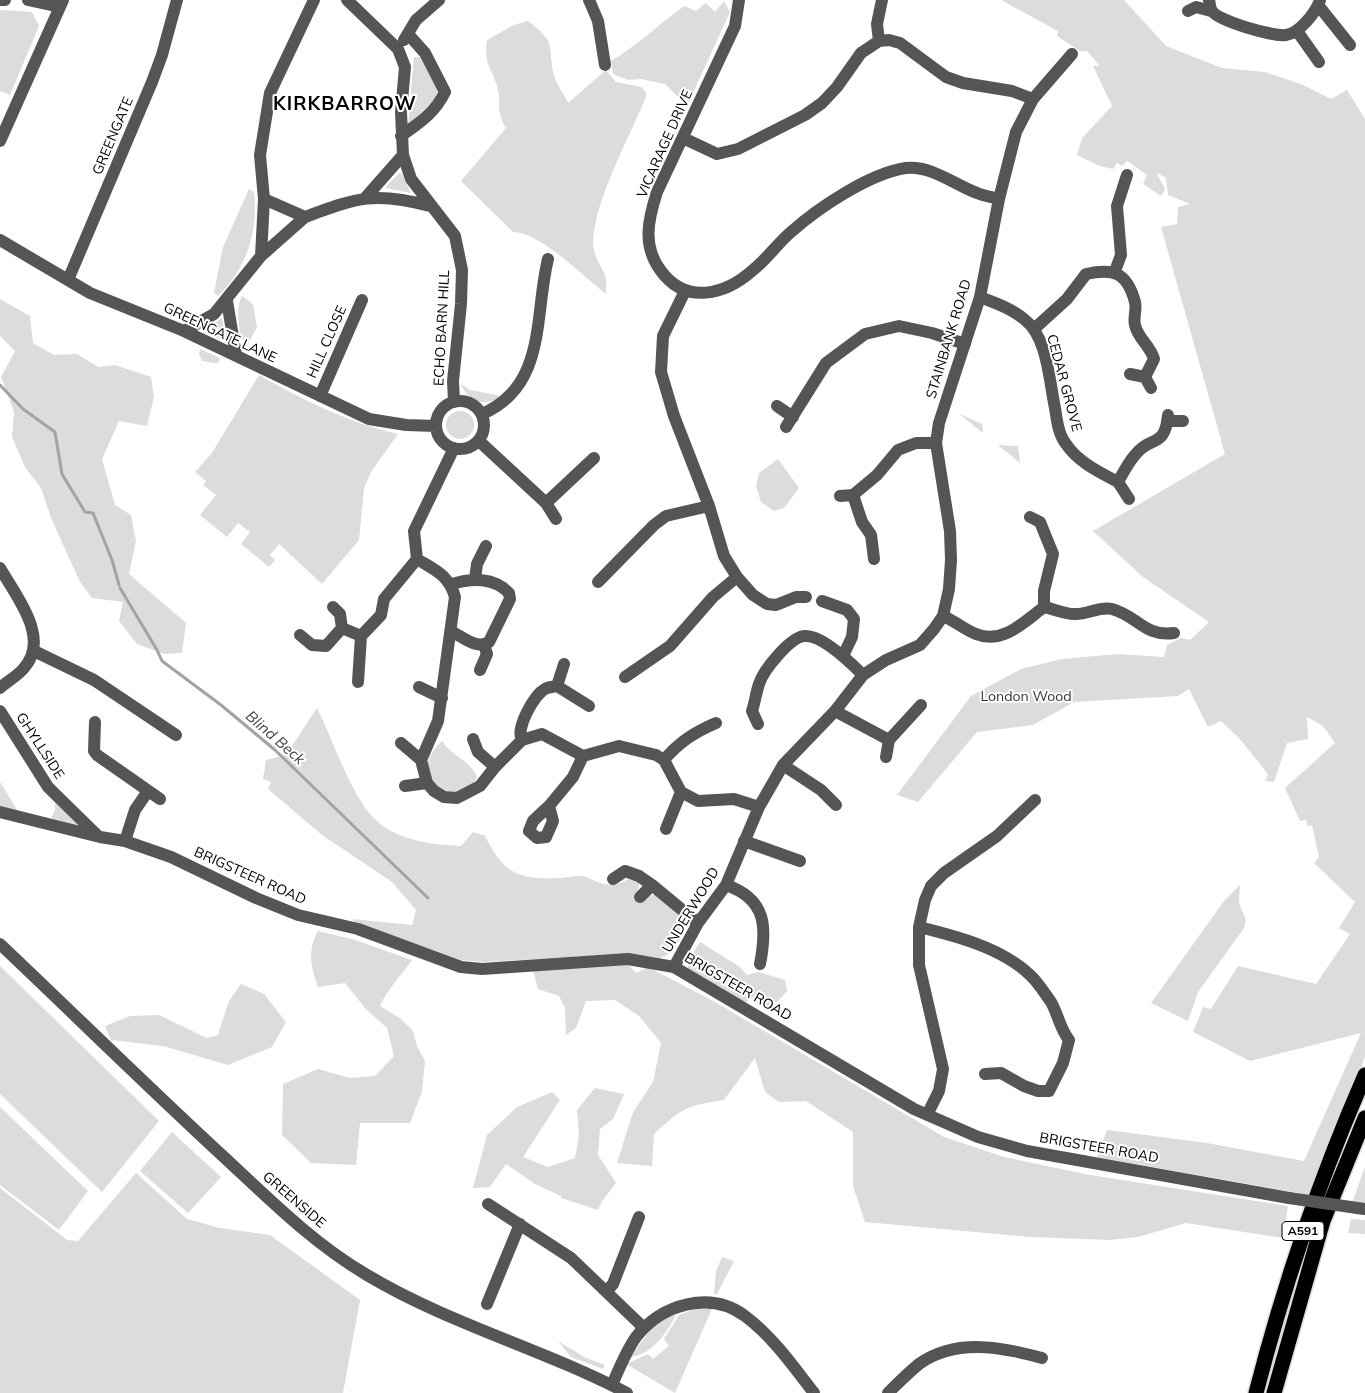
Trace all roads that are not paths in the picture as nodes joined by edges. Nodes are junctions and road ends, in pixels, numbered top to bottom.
1 (0, 0) edge
2 (5, 0) edge
3 (28, 0) edge
4 (177, 0) edge
5 (314, 0) edge
6 (346, 0) edge
7 (440, 0) edge
8 (588, 0) edge
9 (739, 0) edge
10 (882, 0) edge
11 (62, 3) edge
12 (1319, 3) edge
13 (1210, 5) edge
14 (1188, 11) dead end
15 (1297, 31) junction
16 (408, 34) junction
17 (879, 42) junction
18 (1350, 45) dead end
19 (398, 49) junction
20 (1072, 54) dead end
21 (1319, 62) dead end
22 (605, 65) dead end
23 (1033, 99) junction
24 (401, 136) junction
25 (683, 138) junction
26 (0, 141) edge
27 (403, 155) junction
28 (1127, 175) dead end
29 (366, 197) junction
30 (264, 199) junction
31 (999, 199) junction
32 (430, 206) junction
33 (305, 217) junction
34 (0, 240) edge
35 (261, 256) junction
36 (548, 258) dead end
37 (1115, 271) junction
38 (68, 280) junction
39 (685, 291) junction
40 (980, 298) junction
41 (362, 300) dead end
42 (227, 301) junction
43 (1034, 330) junction
44 (184, 331) junction
45 (966, 344) junction
46 (236, 355) junction
47 (1130, 374) dead end
48 (320, 396) junction
49 (454, 402) junction
50 (777, 406) dead end
51 (482, 414) junction
52 (1184, 421) dead end
53 (436, 426) junction
54 (478, 441) junction
55 (936, 443) junction
56 (454, 448) junction
57 (594, 458) dead end
58 (1118, 482) junction
59 (1129, 499) dead end
60 (546, 503) junction
61 (709, 506) junction
62 (1030, 517) dead end
63 (556, 519) dead end
64 (486, 546) dead end
65 (417, 559) junction
66 (874, 559) dead end
67 (0, 568) edge
68 (737, 577) junction
69 (475, 579) junction
70 (598, 582) dead end
71 (452, 584) junction
72 (806, 597) dead end
73 (822, 601) dead end
74 (333, 607) dead end
75 (1044, 607) junction
76 (943, 616) junction
77 (342, 628) junction
78 (451, 631) junction
79 (1174, 633) dead end
80 (300, 635) dead end
81 (361, 636) junction
82 (484, 645) junction
83 (920, 645) joint
84 (34, 651) junction
85 (843, 656) junction
86 (564, 664) dead end
87 (480, 670) dead end
88 (863, 675) junction
89 (625, 677) dead end
90 (358, 682) dead end
91 (557, 686) junction
92 (419, 687) dead end
93 (0, 688) edge
94 (442, 698) junction
95 (921, 704) dead end
96 (589, 706) dead end
97 (0, 711) edge
98 (835, 711) junction
99 (95, 722) dead end
100 (716, 723) dead end
101 (758, 724) dead end
102 (176, 734) dead end
103 (473, 739) dead end
104 (522, 740) junction
105 (889, 740) junction
106 (401, 743) dead end
107 (583, 756) junction
108 (886, 757) dead end
109 (421, 760) junction
110 (664, 760) junction
111 (783, 765) junction
112 (495, 767) junction
113 (427, 784) junction
114 (405, 786) dead end
115 (148, 790) junction
116 (681, 792) junction
117 (160, 799) dead end
118 (1035, 800) dead end
119 (548, 806) dead end
120 (837, 806) dead end
121 (759, 807) junction
122 (0, 812) edge
123 (666, 829) dead end
124 (100, 837) junction
125 (125, 841) junction
126 (744, 841) junction
127 (800, 861) dead end
128 (613, 879) dead end
129 (652, 885) junction
130 (726, 885) junction
131 (640, 898) dead end
132 (698, 923) junction
133 (919, 927) junction
134 (0, 944) edge
135 (760, 964) dead end
136 (674, 967) junction
137 (985, 1074) dead end
138 (1365, 1075) edge
139 (927, 1115) junction
140 (1365, 1118) edge
141 (488, 1204) dead end
142 (1364, 1208) edge
143 (639, 1217) dead end
144 (520, 1224) junction
145 (607, 1291) junction
146 (487, 1304) dead end
147 (644, 1328) junction
148 (1042, 1358) dead end
149 (612, 1385) junction
150 (627, 1393) edge
151 (814, 1393) edge
152 (888, 1393) edge
153 (1256, 1393) edge
154 (1274, 1393) edge

1 - 2 street
3 - 11 street
4 - 38 street, GREENGATE
5 - 30 street
6 - 19 street
7 - 16 street
8 - 22 street
9 - 25 street, VICARAGE DRIVE
10 - 17 street
11 - 26 street
12 - 15 street
12 - 18 street
13 - 14 street
13 - 15 street
15 - 21 street
16 - 19 street
16 - 24 street
17 - 23 street
17 - 25 street
19 - 24 street, ECHO BARN HILL
20 - 23 street, STAINBANK ROAD
23 - 31 street, STAINBANK ROAD
24 - 27 street, ECHO BARN HILL
25 - 39 street, VICARAGE DRIVE
27 - 29 street
27 - 32 street, ECHO BARN HILL
28 - 37 street
29 - 32 street
29 - 33 street
30 - 33 street
30 - 35 street
31 - 39 street
31 - 40 street, STAINBANK ROAD
32 - 49 street, ECHO BARN HILL
33 - 35 street
34 - 38 street, GREENGATE LANE
35 - 42 street
36 - 51 street
37 - 43 street
37 - 47 street
38 - 44 street, GREENGATE LANE
39 - 61 street
40 - 43 street, CEDAR GROVE
40 - 45 street, STAINBANK ROAD
41 - 48 street, HILL CLOSE
42 - 44 street
42 - 46 street
43 - 58 street, CEDAR GROVE
44 - 46 street, GREENGATE LANE
45 - 50 street
45 - 55 street, STAINBANK ROAD
46 - 48 street, GREENGATE LANE
48 - 53 street, GREENGATE LANE
49 - 51 street
49 - 53 street
51 - 54 street
52 - 58 street
53 - 56 street
54 - 56 street
54 - 60 street
55 - 66 street
55 - 76 street, STAINBANK ROAD
56 - 65 street
57 - 60 street
58 - 59 street, CEDAR GROVE
60 - 63 street
61 - 68 street
61 - 70 street
62 - 75 street
64 - 69 street
65 - 71 street
65 - 81 street
67 - 84 street
68 - 72 street
68 - 89 street
69 - 71 street
69 - 82 street
71 - 78 street
73 - 85 street
74 - 77 street
75 - 76 street
75 - 79 street
76 - 83 street, STAINBANK ROAD
77 - 80 street
77 - 81 street
78 - 82 street
78 - 94 street
81 - 90 street
82 - 87 street
83 - 88 street, UNDERWOOD
84 - 93 street
84 - 102 street
85 - 88 street
85 - 101 street
86 - 91 street
88 - 98 street, UNDERWOOD
91 - 96 street
91 - 104 street
92 - 94 street
94 - 109 street
95 - 105 street
97 - 124 street, GHYLLSIDE
98 - 105 street
98 - 111 street, UNDERWOOD
99 - 115 street
100 - 110 street
103 - 112 street
104 - 107 street
104 - 112 street
105 - 108 street
106 - 109 street
107 - 110 street
107 - 119 street
109 - 113 street
110 - 116 street
111 - 120 street
111 - 121 street, UNDERWOOD
112 - 113 street
113 - 114 street
115 - 117 street
115 - 125 street
116 - 121 street
116 - 123 street
118 - 133 street
121 - 126 street, UNDERWOOD
122 - 124 street, BRIGSTEER ROAD
124 - 125 street, BRIGSTEER ROAD
125 - 136 street, BRIGSTEER ROAD
126 - 127 street
126 - 130 street, UNDERWOOD
128 - 129 street
129 - 131 street
129 - 132 street
130 - 132 street, UNDERWOOD
130 - 135 street
132 - 136 street, UNDERWOOD
133 - 137 street
133 - 139 street
134 - 149 street, GREENSIDE
136 - 139 street, BRIGSTEER ROAD
138 - 153 highway, A591
139 - 142 street, BRIGSTEER ROAD, bridge
140 - 154 highway, A591
141 - 144 street
143 - 145 street
144 - 145 street
144 - 146 street
145 - 147 street
147 - 149 street
147 - 151 street
148 - 152 street
149 - 150 street, GREENSIDE

